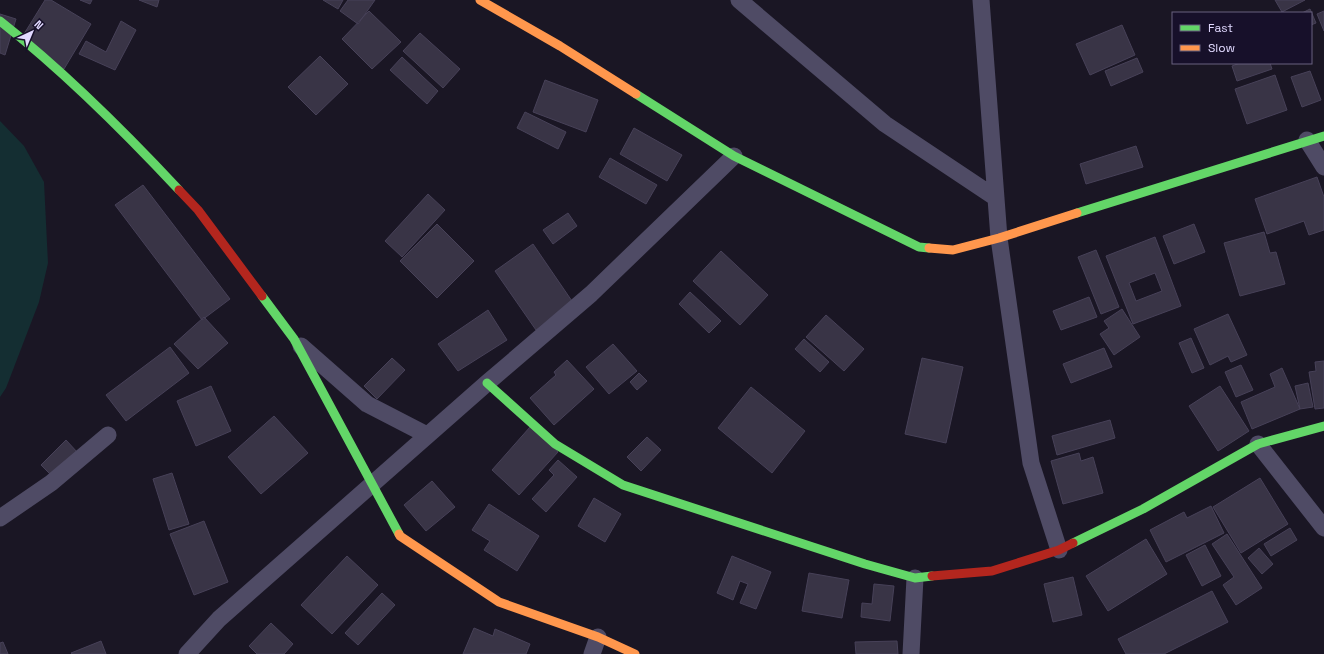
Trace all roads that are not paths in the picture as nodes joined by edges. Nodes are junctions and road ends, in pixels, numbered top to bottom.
1 (480, 0) edge
2 (739, 0) edge
3 (981, 0) edge
4 (0, 21) edge
5 (1324, 136) edge
6 (1307, 140) junction
7 (734, 156) junction
8 (1324, 167) edge
9 (996, 198) junction
10 (999, 238) junction
11 (294, 339) junction
12 (487, 383) junction
13 (1324, 426) edge
14 (108, 435) dead end
15 (427, 435) junction
16 (1258, 444) junction
17 (372, 484) junction
18 (0, 518) edge
19 (1324, 528) edge
20 (1059, 550) junction
21 (915, 578) junction
22 (598, 637) junction
23 (186, 654) edge
24 (592, 654) edge
25 (635, 654) edge
26 (912, 654) edge

1 - 7 street
2 - 9 street
3 - 9 street
4 - 11 street
5 - 6 street
6 - 8 street
6 - 10 street
7 - 10 street
7 - 12 street
9 - 10 street
10 - 20 street
11 - 15 street
11 - 17 street
12 - 15 street
12 - 21 street
13 - 16 street
14 - 18 street
15 - 17 street
16 - 19 street
16 - 20 street
17 - 22 street
17 - 23 street
20 - 21 street
21 - 26 street
22 - 24 street
22 - 25 street

